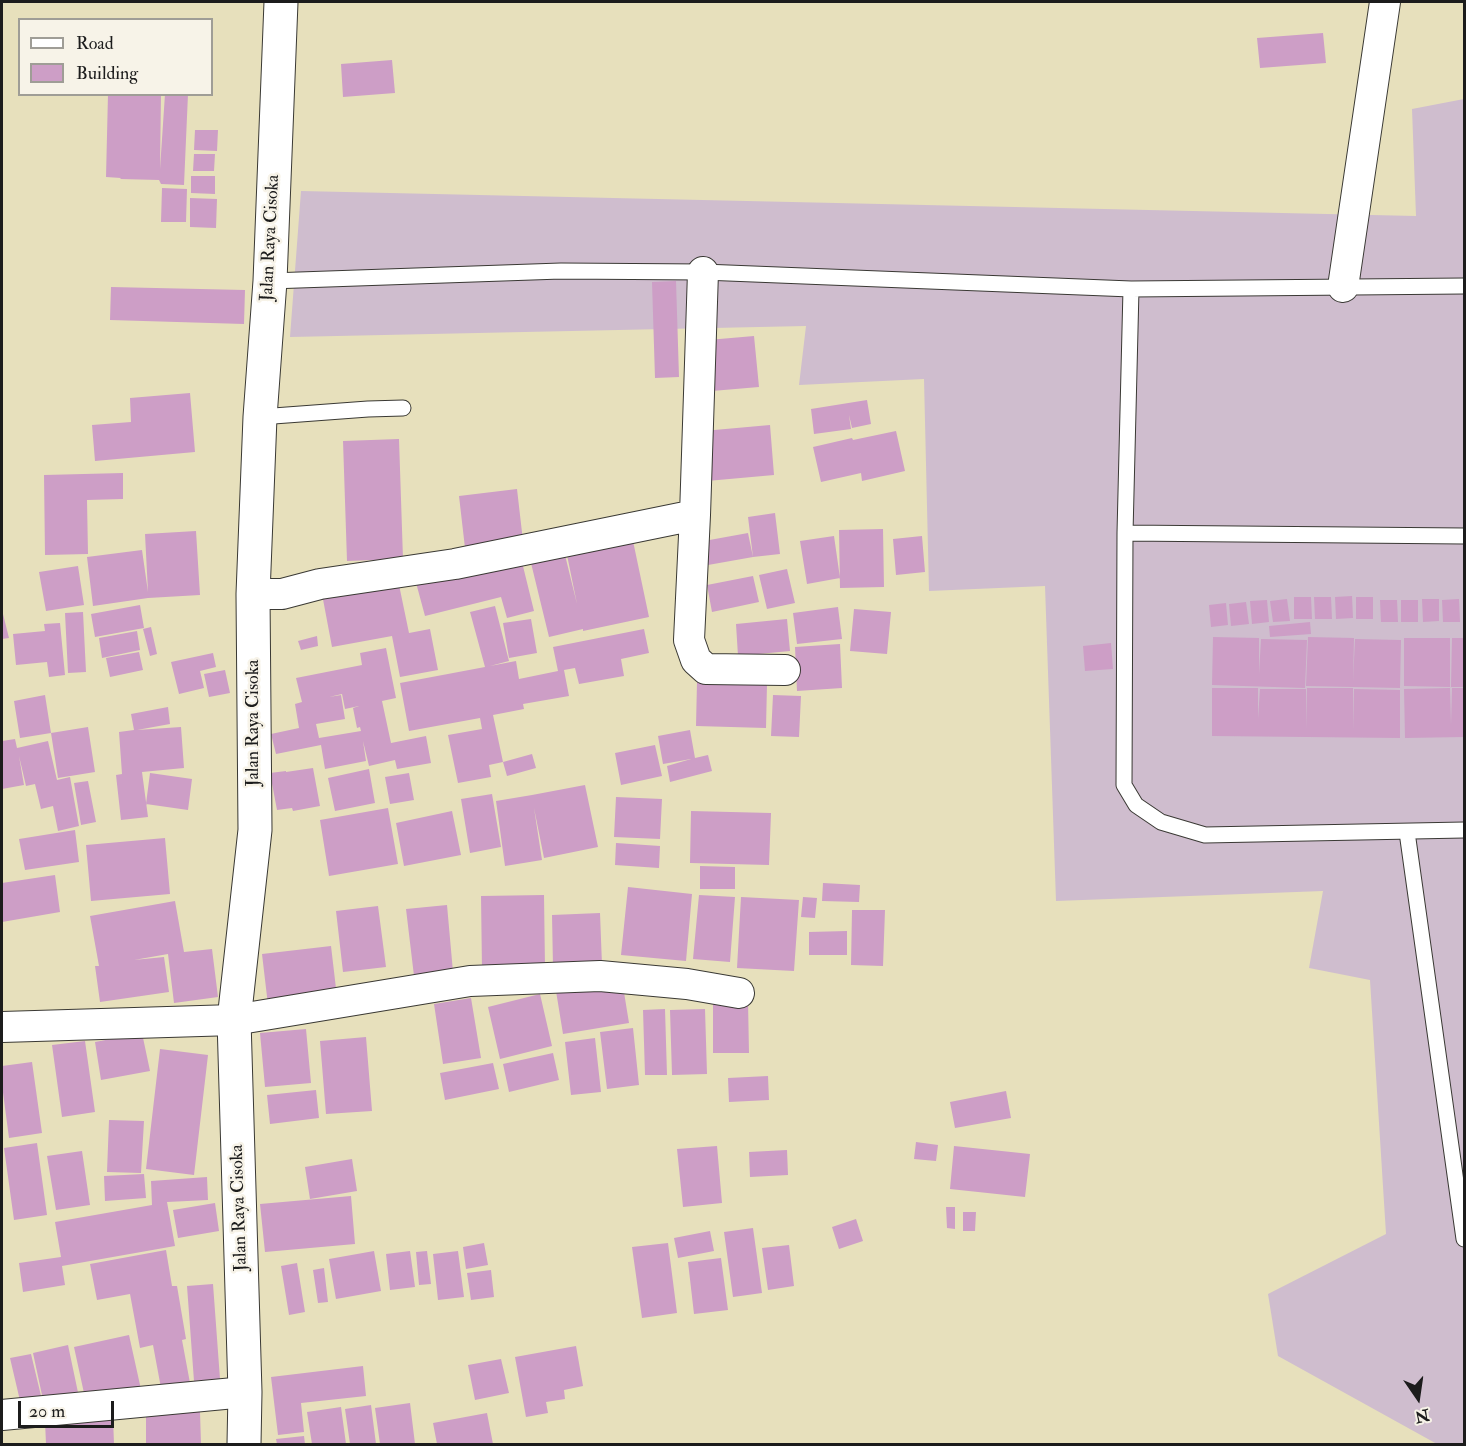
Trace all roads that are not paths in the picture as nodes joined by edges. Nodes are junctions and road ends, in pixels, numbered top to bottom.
1 (281, 2) edge
2 (1385, 2) edge
3 (703, 272) junction
4 (270, 281) junction
5 (1464, 286) edge
6 (1343, 287) junction
7 (1131, 289) junction
8 (403, 408) dead end
9 (260, 417) junction
10 (695, 515) junction
11 (1125, 533) junction
12 (1464, 536) edge
13 (253, 594) junction
14 (785, 670) dead end
15 (1464, 830) edge
16 (1407, 832) junction
17 (739, 993) dead end
18 (234, 1020) junction
19 (2, 1028) edge
20 (1464, 1239) edge
21 (245, 1392) junction
22 (2, 1415) edge
23 (244, 1444) edge

1 - 4 street, Jalan Raya Cisoka
2 - 6 street
3 - 4 lane
3 - 7 lane
3 - 10 street
4 - 9 street, Jalan Raya Cisoka
5 - 6 lane
6 - 7 lane
7 - 11 lane
8 - 9 lane
9 - 13 street, Jalan Raya Cisoka
10 - 13 street
10 - 14 street
11 - 12 lane
11 - 16 lane
13 - 18 street, Jalan Raya Cisoka
15 - 16 lane
16 - 20 lane
17 - 18 street
18 - 19 street
18 - 21 street, Jalan Raya Cisoka
21 - 22 street
21 - 23 street, Jalan Raya Cisoka

